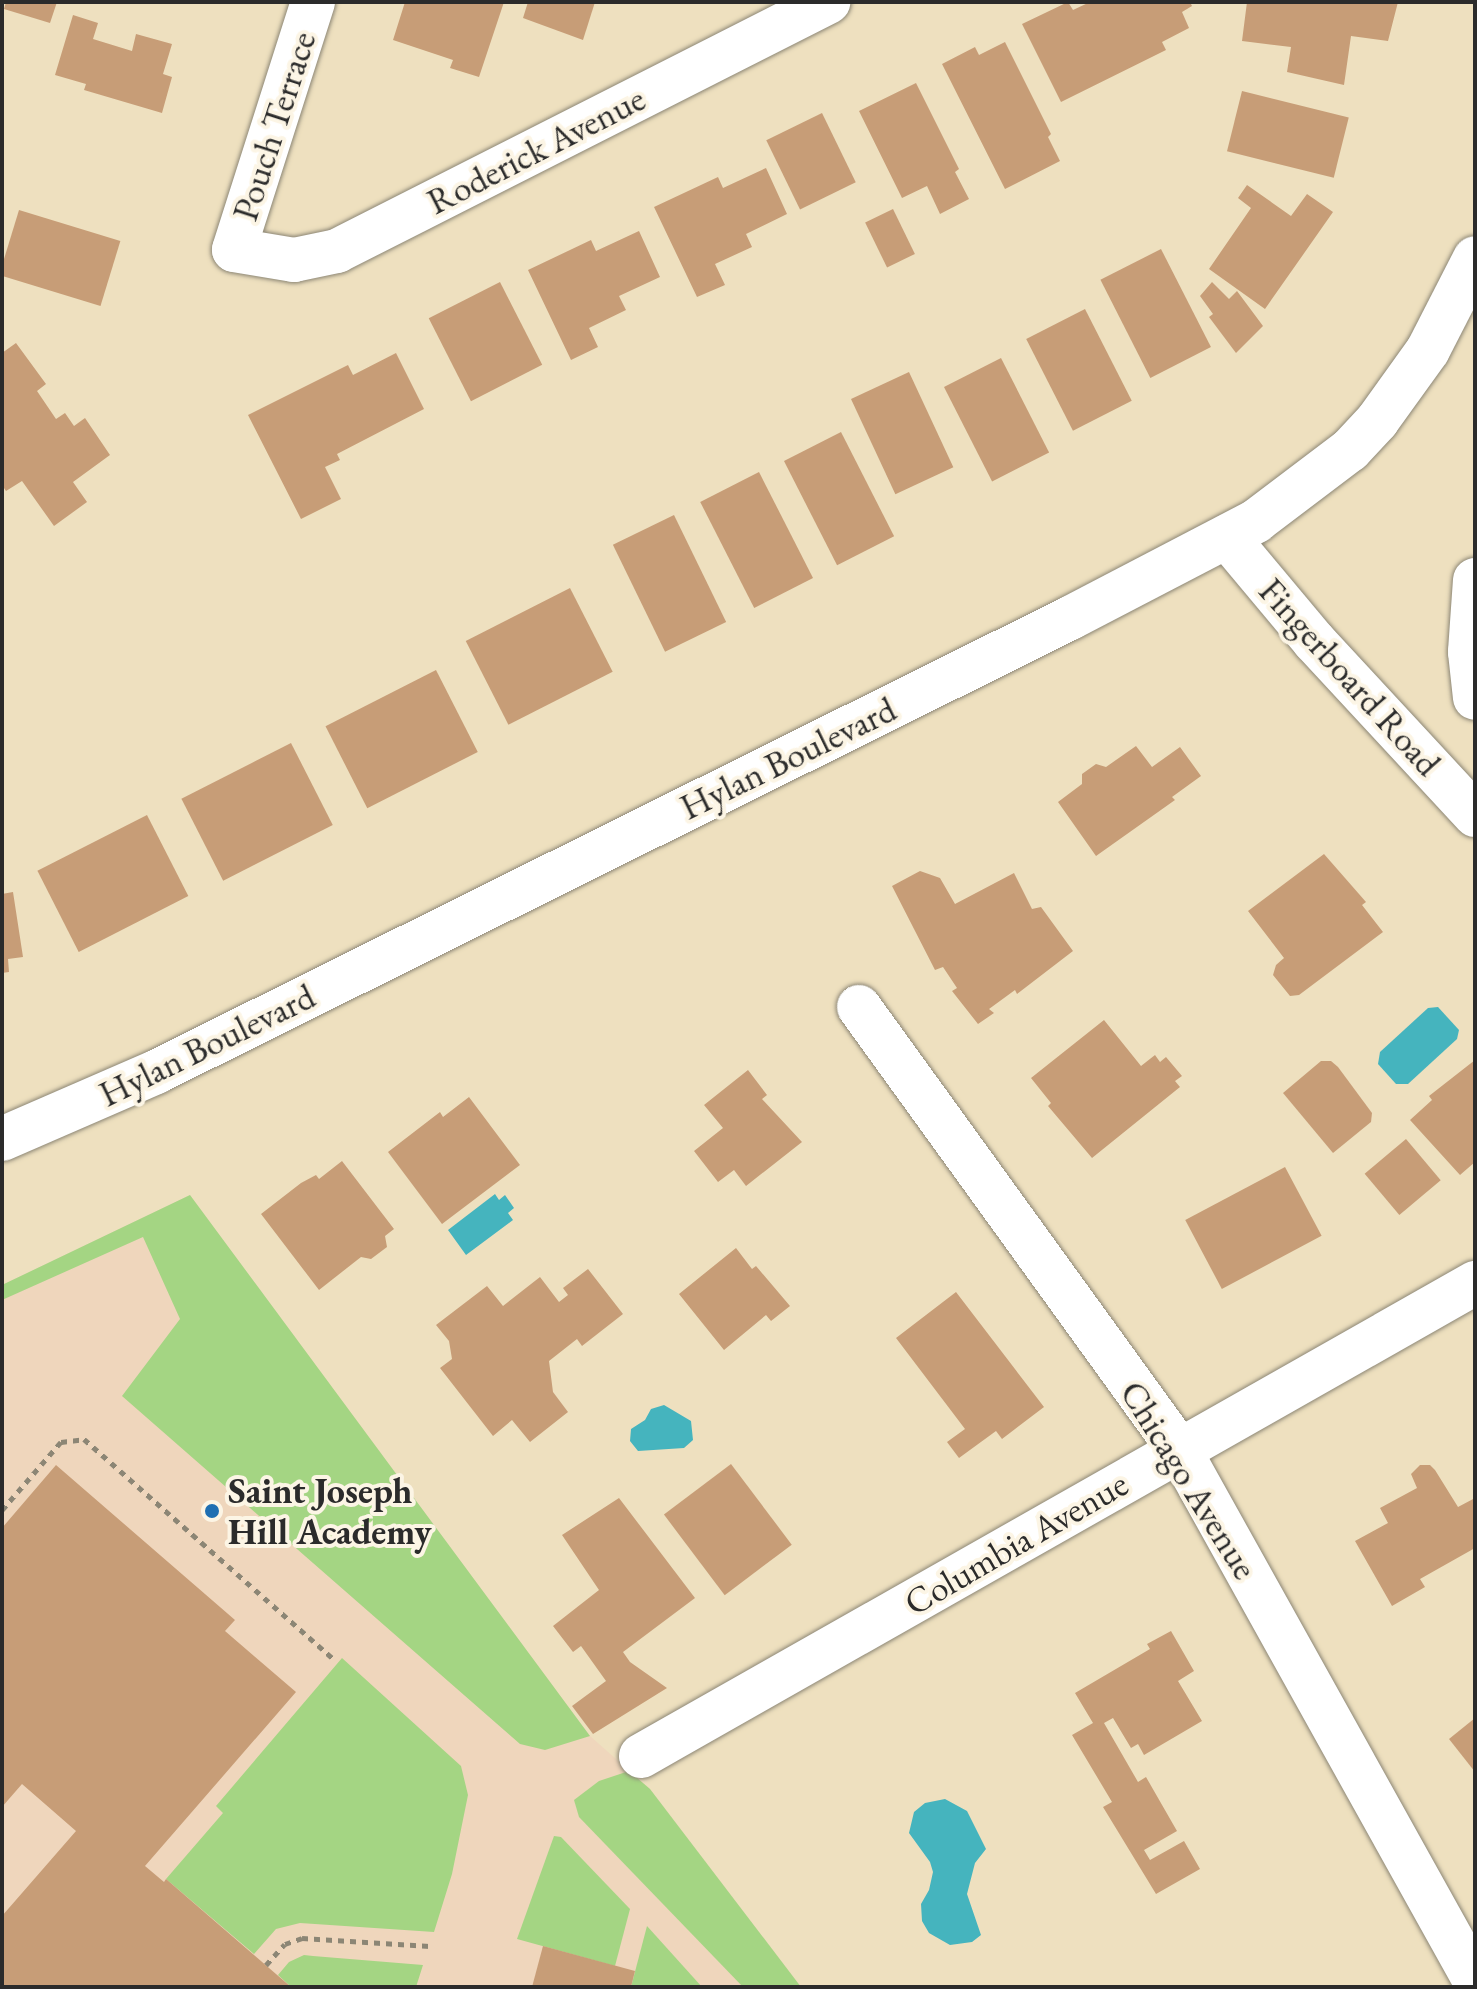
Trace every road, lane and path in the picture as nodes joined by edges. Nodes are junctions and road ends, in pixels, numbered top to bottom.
1 (313, 2) edge
2 (828, 2) edge
3 (234, 250) joint
4 (1475, 258) edge
5 (1227, 537) junction
6 (1475, 580) edge
7 (1475, 698) edge
8 (1475, 815) edge
9 (859, 1007) dead end
10 (5, 1138) edge
11 (1475, 1283) edge
12 (1180, 1451) junction
13 (2, 1510) edge
14 (335, 1660) dead end
15 (641, 1756) dead end
16 (430, 1946) dead end
17 (266, 1965) dead end
18 (1475, 1981) edge

1 - 3 street, Pouch Terrace
2 - 3 street, Roderick Avenue
4 - 5 street, Hylan Boulevard
5 - 8 street, Fingerboard Road
5 - 10 street, Hylan Boulevard
6 - 7 street
9 - 12 street, Chicago Avenue
11 - 12 street, Columbia Avenue
12 - 15 street, Columbia Avenue
12 - 18 street, Chicago Avenue
13 - 14 path
16 - 17 path

